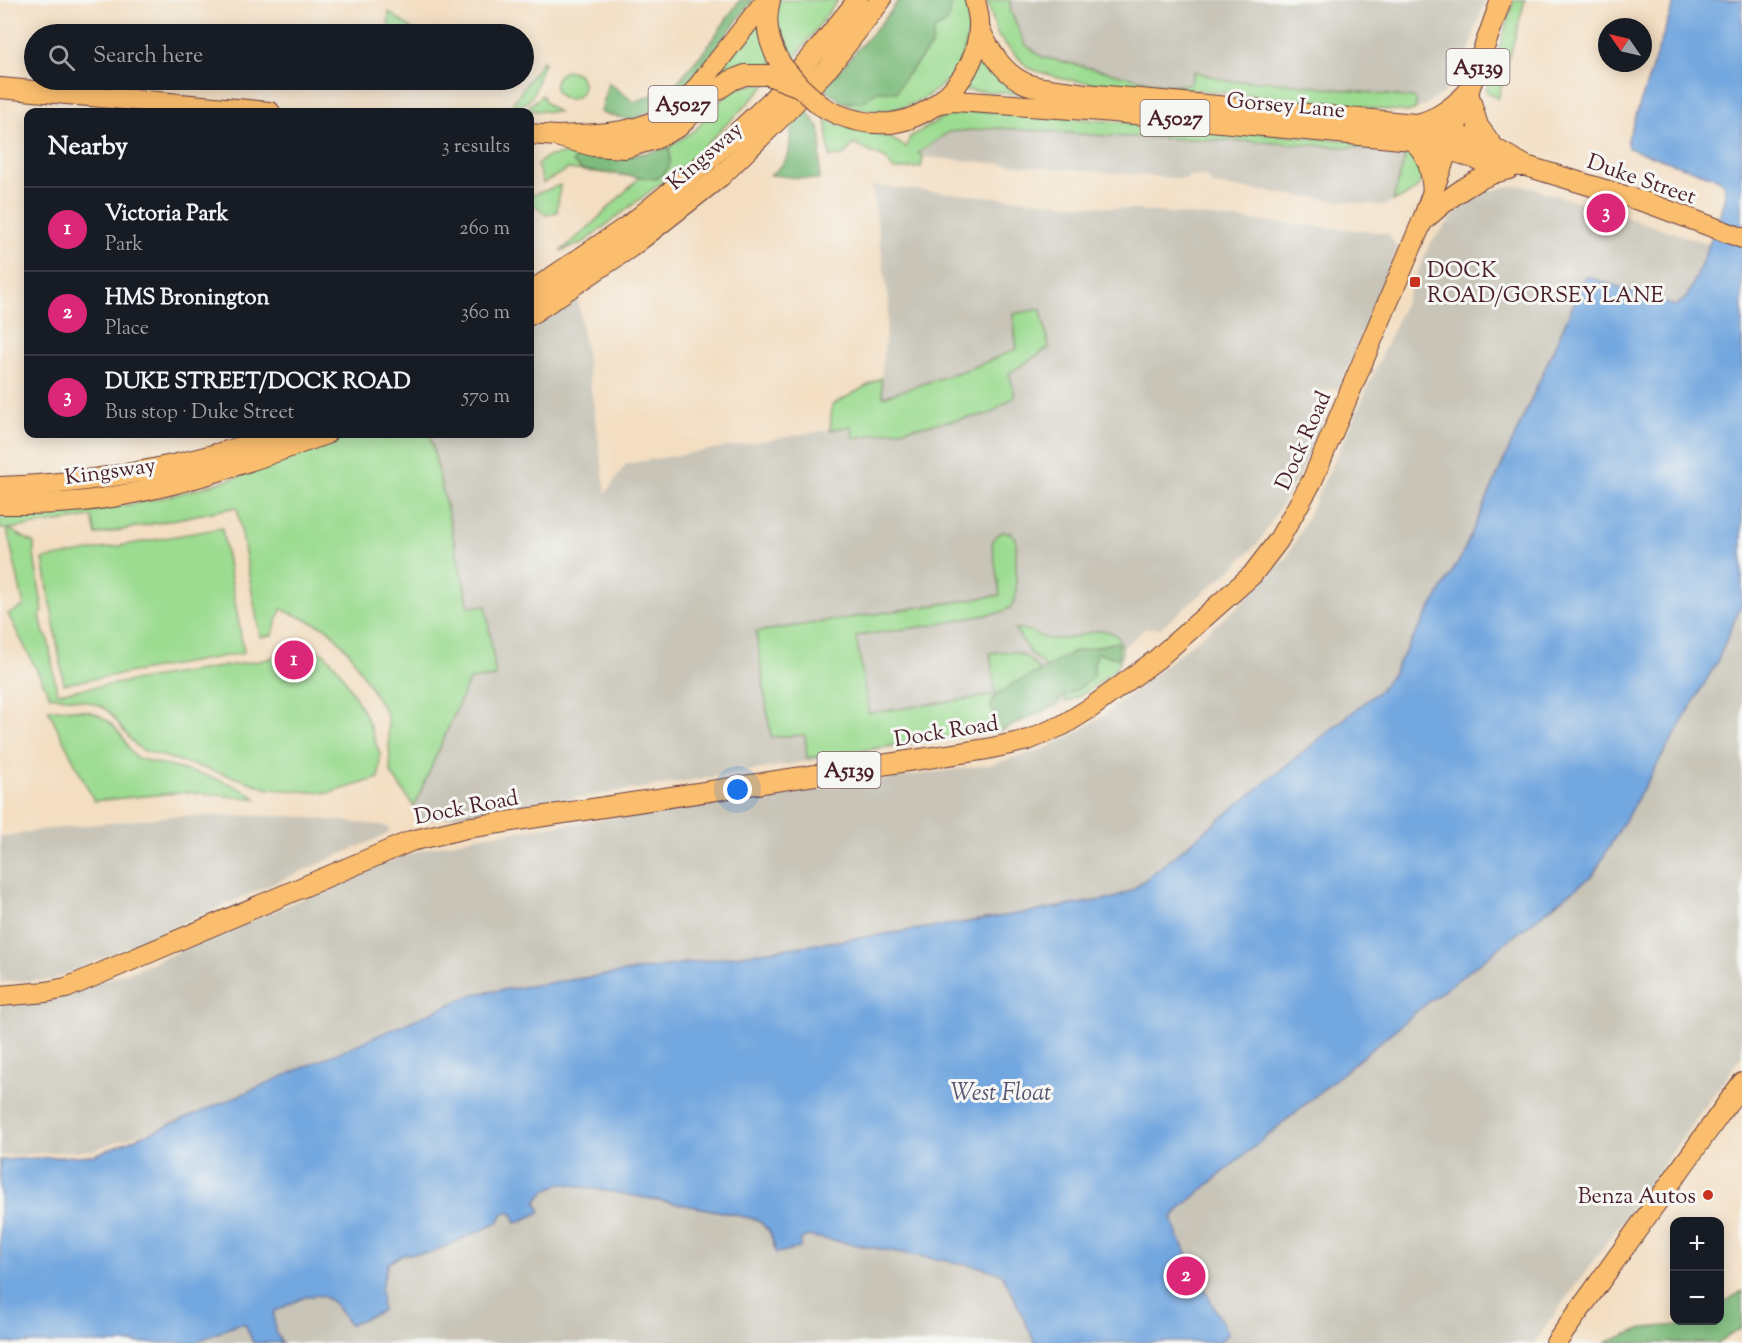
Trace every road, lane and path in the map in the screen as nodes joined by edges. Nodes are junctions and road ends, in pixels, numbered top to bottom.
1 (768, 0) edge
2 (858, 0) edge
3 (881, 0) edge
4 (975, 0) edge
5 (1501, 0) edge
6 (979, 28) junction
7 (774, 70) junction
8 (0, 88) edge
9 (1468, 92) junction
10 (938, 102) junction
11 (225, 108) edge
12 (1414, 132) junction
13 (534, 134) edge
14 (556, 136) junction
15 (1451, 141) junction
16 (1494, 148) junction
17 (1526, 166) junction
18 (1433, 194) junction
19 (1422, 222) junction
20 (1742, 238) edge
21 (534, 289) edge
22 (534, 312) edge
23 (265, 438) edge
24 (315, 438) edge
25 (0, 487) edge
26 (0, 504) edge
27 (0, 996) edge
28 (1742, 1083) edge
29 (1556, 1343) edge

1 - 7 main road
1 - 14 main road, A5027
2 - 21 main road, Kingsway
3 - 22 main road, Kingsway
4 - 6 main road
5 - 9 main road, Dock Road / A5139
6 - 10 main road
6 - 12 main road, Gorsey Lane / A5027
7 - 10 main road, A5027, bridge
7 - 14 main road, A5027
8 - 11 main road
9 - 12 main road
9 - 15 main road, Dock Road / A5139
9 - 16 main road
10 - 12 main road, Gorsey Lane / A5027
12 - 15 main road, Gorsey Lane / A5027
12 - 18 main road
13 - 14 main road, A5027
15 - 16 main road, Duke Street / A5027
15 - 17 main road, Duke Street / A5027
15 - 18 main road, Dock Road / A5139
16 - 17 main road, Duke Street / A5027
17 - 19 main road
17 - 20 main road, Duke Street / A5027
18 - 19 main road, Dock Road / A5139
19 - 27 main road, Dock Road / A5139
23 - 25 main road, Kingsway
24 - 26 main road, Kingsway
28 - 29 main road

